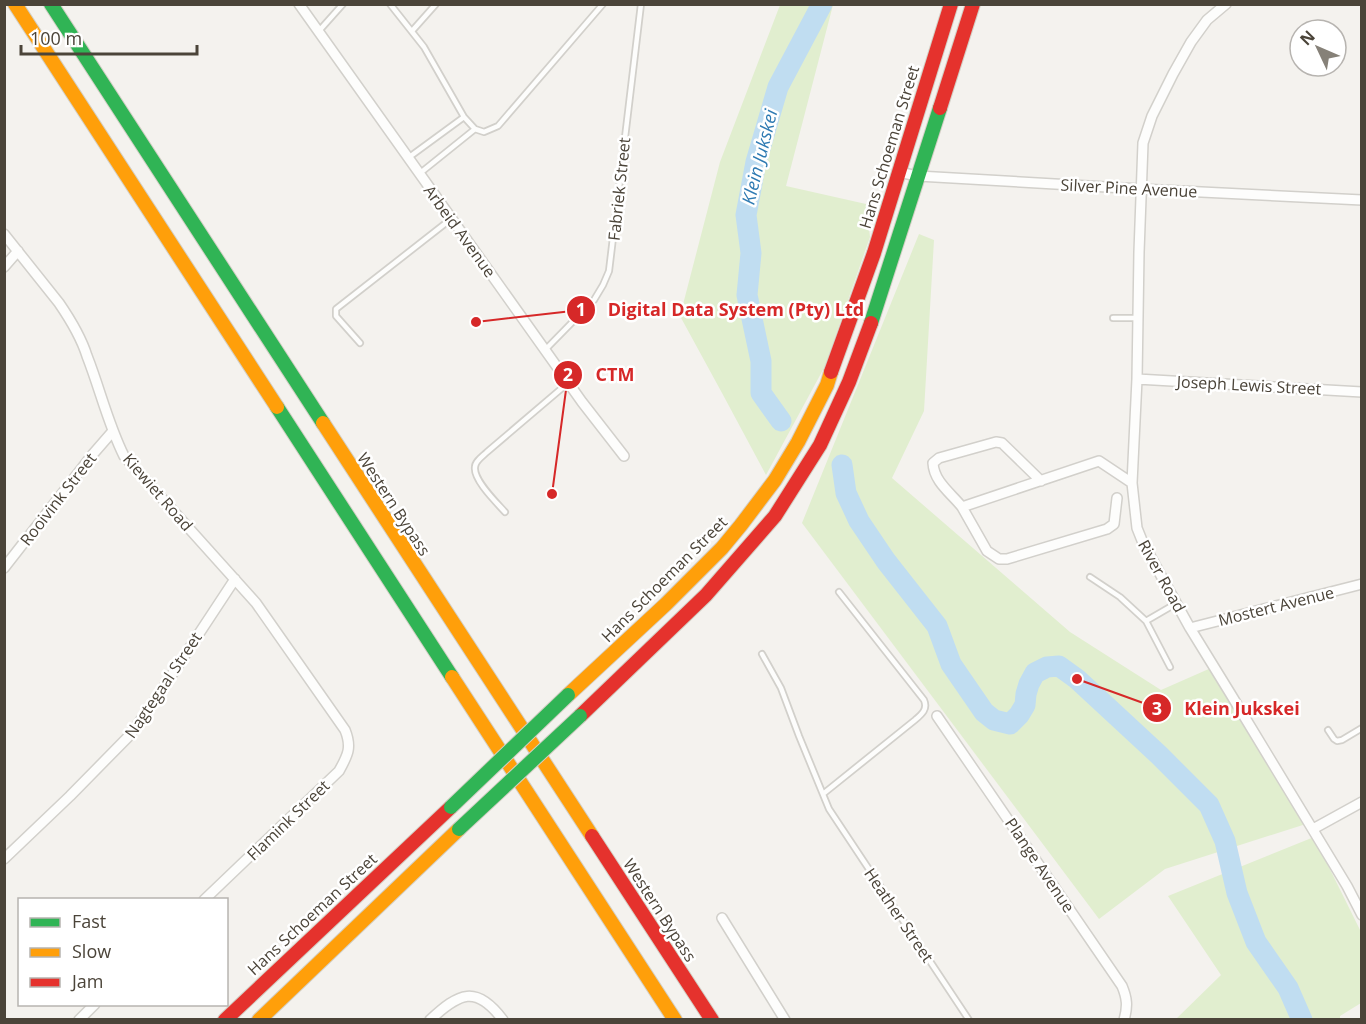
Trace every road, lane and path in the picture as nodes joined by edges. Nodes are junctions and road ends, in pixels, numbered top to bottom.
1 (15, 4) edge
2 (51, 4) edge
3 (299, 4) edge
4 (343, 4) edge
5 (390, 4) edge
6 (436, 4) edge
7 (603, 4) edge
8 (641, 4) edge
9 (951, 4) edge
10 (973, 4) edge
11 (1226, 4) edge
12 (412, 31) junction
13 (318, 32) junction
14 (464, 117) junction
15 (475, 129) junction
16 (408, 158) junction
17 (898, 172) junction
18 (419, 174) junction
19 (918, 176) junction
20 (1141, 189) junction
21 (1362, 200) edge
22 (451, 219) junction
23 (4, 234) edge
24 (18, 251) junction
25 (4, 267) edge
26 (1113, 318) dead end
27 (1138, 318) junction
28 (360, 343) dead end
29 (544, 350) junction
30 (1137, 379) junction
31 (568, 383) junction
32 (1362, 392) edge
33 (113, 431) junction
34 (624, 456) dead end
35 (1041, 481) junction
36 (1132, 483) junction
37 (1117, 498) dead end
38 (962, 507) junction
39 (505, 512) dead end
40 (4, 568) edge
41 (1090, 577) dead end
42 (235, 579) junction
43 (1362, 584) edge
44 (838, 592) dead end
45 (1177, 603) junction
46 (1146, 621) junction
47 (1191, 628) junction
48 (762, 654) dead end
49 (1170, 667) dead end
50 (937, 716) dead end
51 (1362, 728) edge
52 (345, 730) joint
53 (1328, 730) dead end
54 (823, 794) junction
55 (1362, 802) edge
56 (1313, 830) junction
57 (4, 859) edge
58 (206, 898) edge
59 (1362, 915) edge
60 (722, 918) dead end
61 (94, 1006) edge
62 (79, 1020) edge
63 (225, 1020) edge
64 (259, 1020) edge
65 (430, 1020) edge
66 (503, 1020) edge
67 (675, 1020) edge
68 (712, 1020) edge
69 (785, 1020) edge
70 (969, 1020) edge
71 (1124, 1020) edge

1 - 67 main road
2 - 68 main road, Western Bypass
3 - 13 street, Arbeid Avenue
4 - 13 lane
5 - 12 lane
6 - 12 lane
7 - 15 lane
8 - 29 lane, Fabriek Street
9 - 17 main road, Hans Schoeman Street
10 - 19 main road
11 - 20 street, River Road
12 - 14 lane
13 - 16 street, Arbeid Avenue
14 - 15 lane
14 - 16 lane
15 - 18 lane
16 - 18 street, Arbeid Avenue
17 - 19 street, Silver Pine Avenue
17 - 63 main road, Hans Schoeman Street, bridge
18 - 22 street, Arbeid Avenue
19 - 20 street, Silver Pine Avenue
19 - 64 main road, bridge
20 - 21 street, Silver Pine Avenue
20 - 27 street, River Road
22 - 28 lane
22 - 29 street, Arbeid Avenue
23 - 24 street, Kiewiet Road
24 - 25 street
24 - 33 street, Kiewiet Road
26 - 27 lane
27 - 30 street, River Road
29 - 31 street, Arbeid Avenue
30 - 32 street, Joseph Lewis Street
30 - 36 street, River Road
31 - 34 street, Arbeid Avenue
31 - 39 lane
33 - 40 street, Rooivink Street
33 - 42 street, Kiewiet Road
35 - 36 street
35 - 38 street
35 - 38 street
36 - 45 street, River Road
37 - 38 street
41 - 46 lane
42 - 52 street, Kiewiet Road
42 - 57 street, Nagtegaal Street
43 - 47 street, Mostert Avenue
44 - 54 lane
45 - 46 lane
45 - 47 street, River Road
46 - 49 lane
47 - 56 street, River Road
48 - 54 lane, Heather Street
50 - 71 street, Plange Avenue
51 - 53 lane
52 - 58 street, Flamink Street
54 - 70 lane, Heather Street
55 - 56 street
56 - 59 street, River Road
60 - 69 street
61 - 62 street
65 - 66 street

